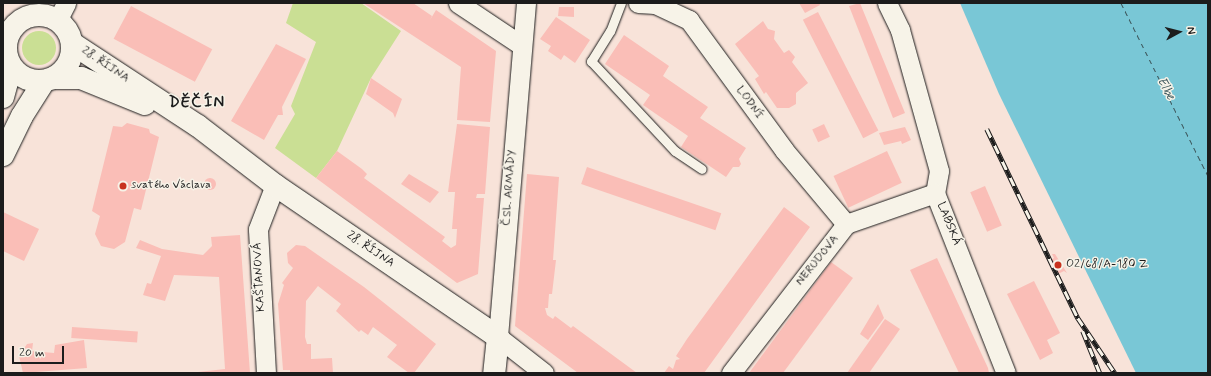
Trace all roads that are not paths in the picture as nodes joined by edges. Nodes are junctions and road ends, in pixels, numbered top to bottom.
1 (458, 3) edge
2 (526, 3) edge
3 (621, 3) edge
4 (638, 3) edge
5 (887, 3) edge
6 (669, 6) edge
7 (62, 11) edge
8 (5, 44) edge
9 (73, 44) junction
10 (521, 45) junction
11 (49, 80) junction
12 (3, 97) edge
13 (198, 126) junction
14 (3, 156) edge
15 (702, 169) dead end
16 (275, 185) junction
17 (935, 193) junction
18 (846, 224) junction
19 (498, 337) junction
20 (266, 373) edge
21 (494, 373) edge
22 (544, 373) edge
23 (731, 373) edge
24 (1006, 373) edge

1 - 10 street
2 - 10 street, ČSL. ARMÁDY
3 - 15 lane
4 - 6 street, LODNÍ
5 - 17 street, LABSKÁ
6 - 18 street, LODNÍ
7 - 8 main road
7 - 9 main road
8 - 11 main road
8 - 12 main road
9 - 11 main road
9 - 13 main road, 28. ŘÍJNA
10 - 19 street, ČSL. ARMÁDY
11 - 13 main road, 28. ŘÍJNA
11 - 14 main road
13 - 16 main road, 28. ŘÍJNA
16 - 19 main road, 28. ŘÍJNA
16 - 20 street, KAŠTANOVÁ
17 - 18 street, NERUDOVA
17 - 24 street, LABSKÁ
18 - 23 street, NERUDOVA
19 - 21 main road, ČSL. ARMÁDY
19 - 22 street, 28. ŘÍJNA

